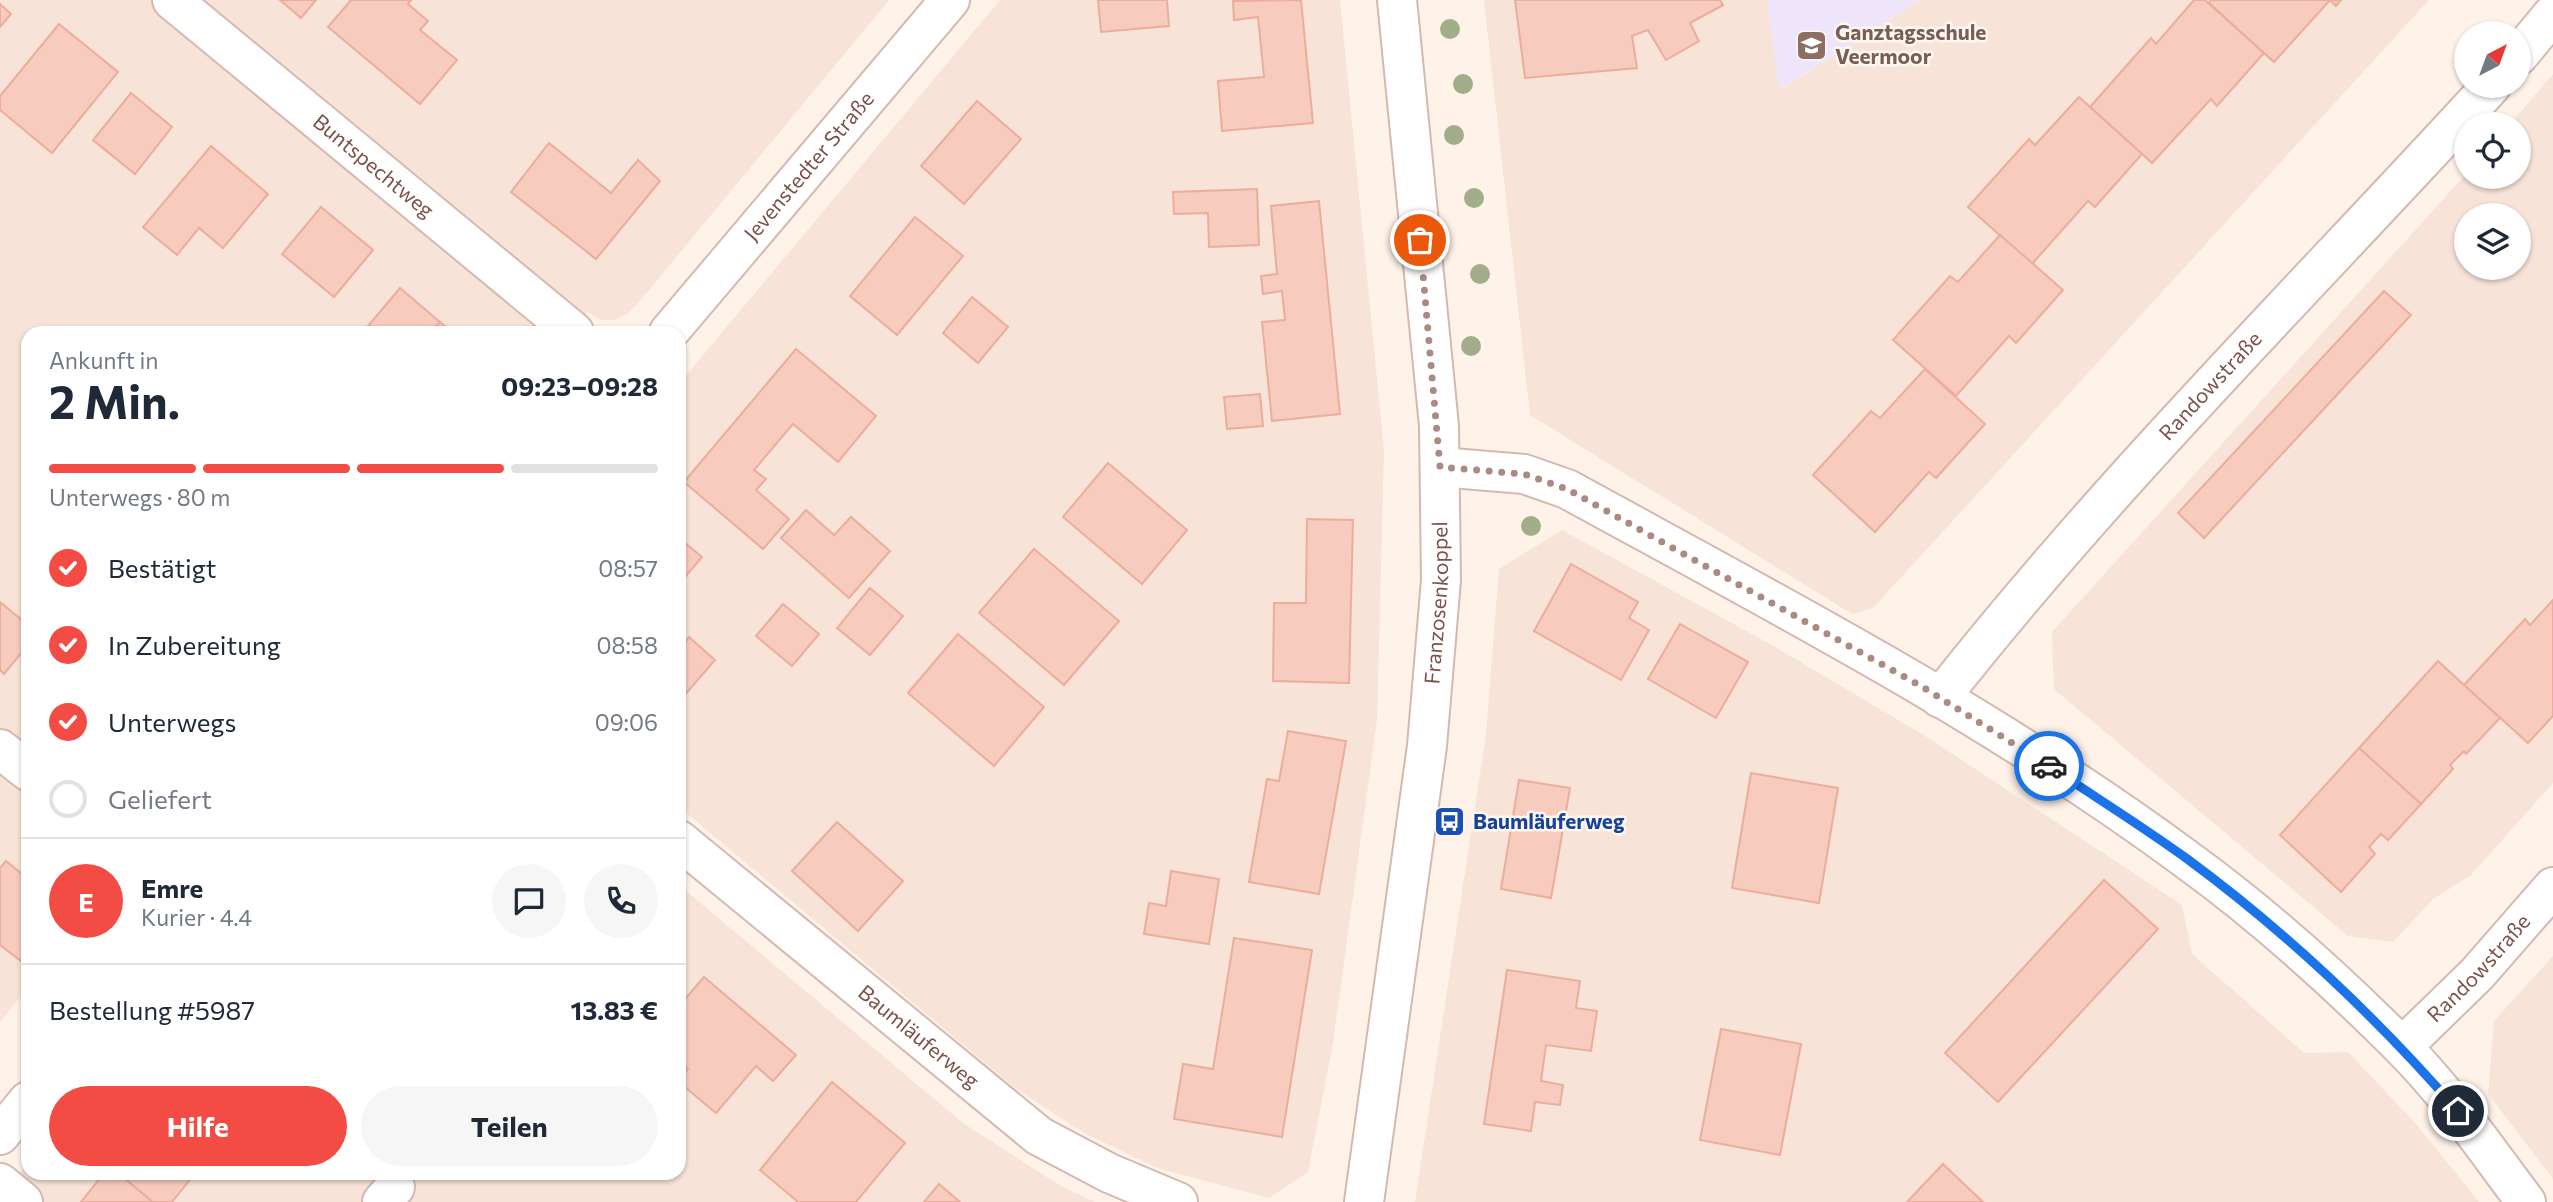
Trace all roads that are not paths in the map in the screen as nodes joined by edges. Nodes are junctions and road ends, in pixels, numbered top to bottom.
1 (172, 0) edge
2 (950, 0) edge
3 (1396, 0) edge
4 (2553, 14) edge
5 (2531, 40) edge
6 (2480, 98) edge
7 (567, 326) edge
8 (674, 326) edge
9 (1440, 467) junction
10 (1940, 698) junction
11 (0, 749) edge
12 (21, 766) edge
13 (686, 846) edge
14 (2553, 887) edge
15 (2402, 1047) junction
16 (21, 1110) edge
17 (0, 1135) edge
18 (0, 1183) edge
19 (23, 1202) edge
20 (1178, 1202) edge
21 (1364, 1202) edge
22 (2526, 1202) edge

1 - 7 street, Buntspechtweg
2 - 8 street, Jevenstedter Straße
3 - 9 street, Franzosenkoppel
4 - 5 street
6 - 10 street, Randowstraße
9 - 10 street
9 - 21 street, Franzosenkoppel
10 - 15 street
11 - 12 street
13 - 20 street, Baumläuferweg
14 - 15 street, Randowstraße
15 - 22 street
16 - 17 street
18 - 19 street

